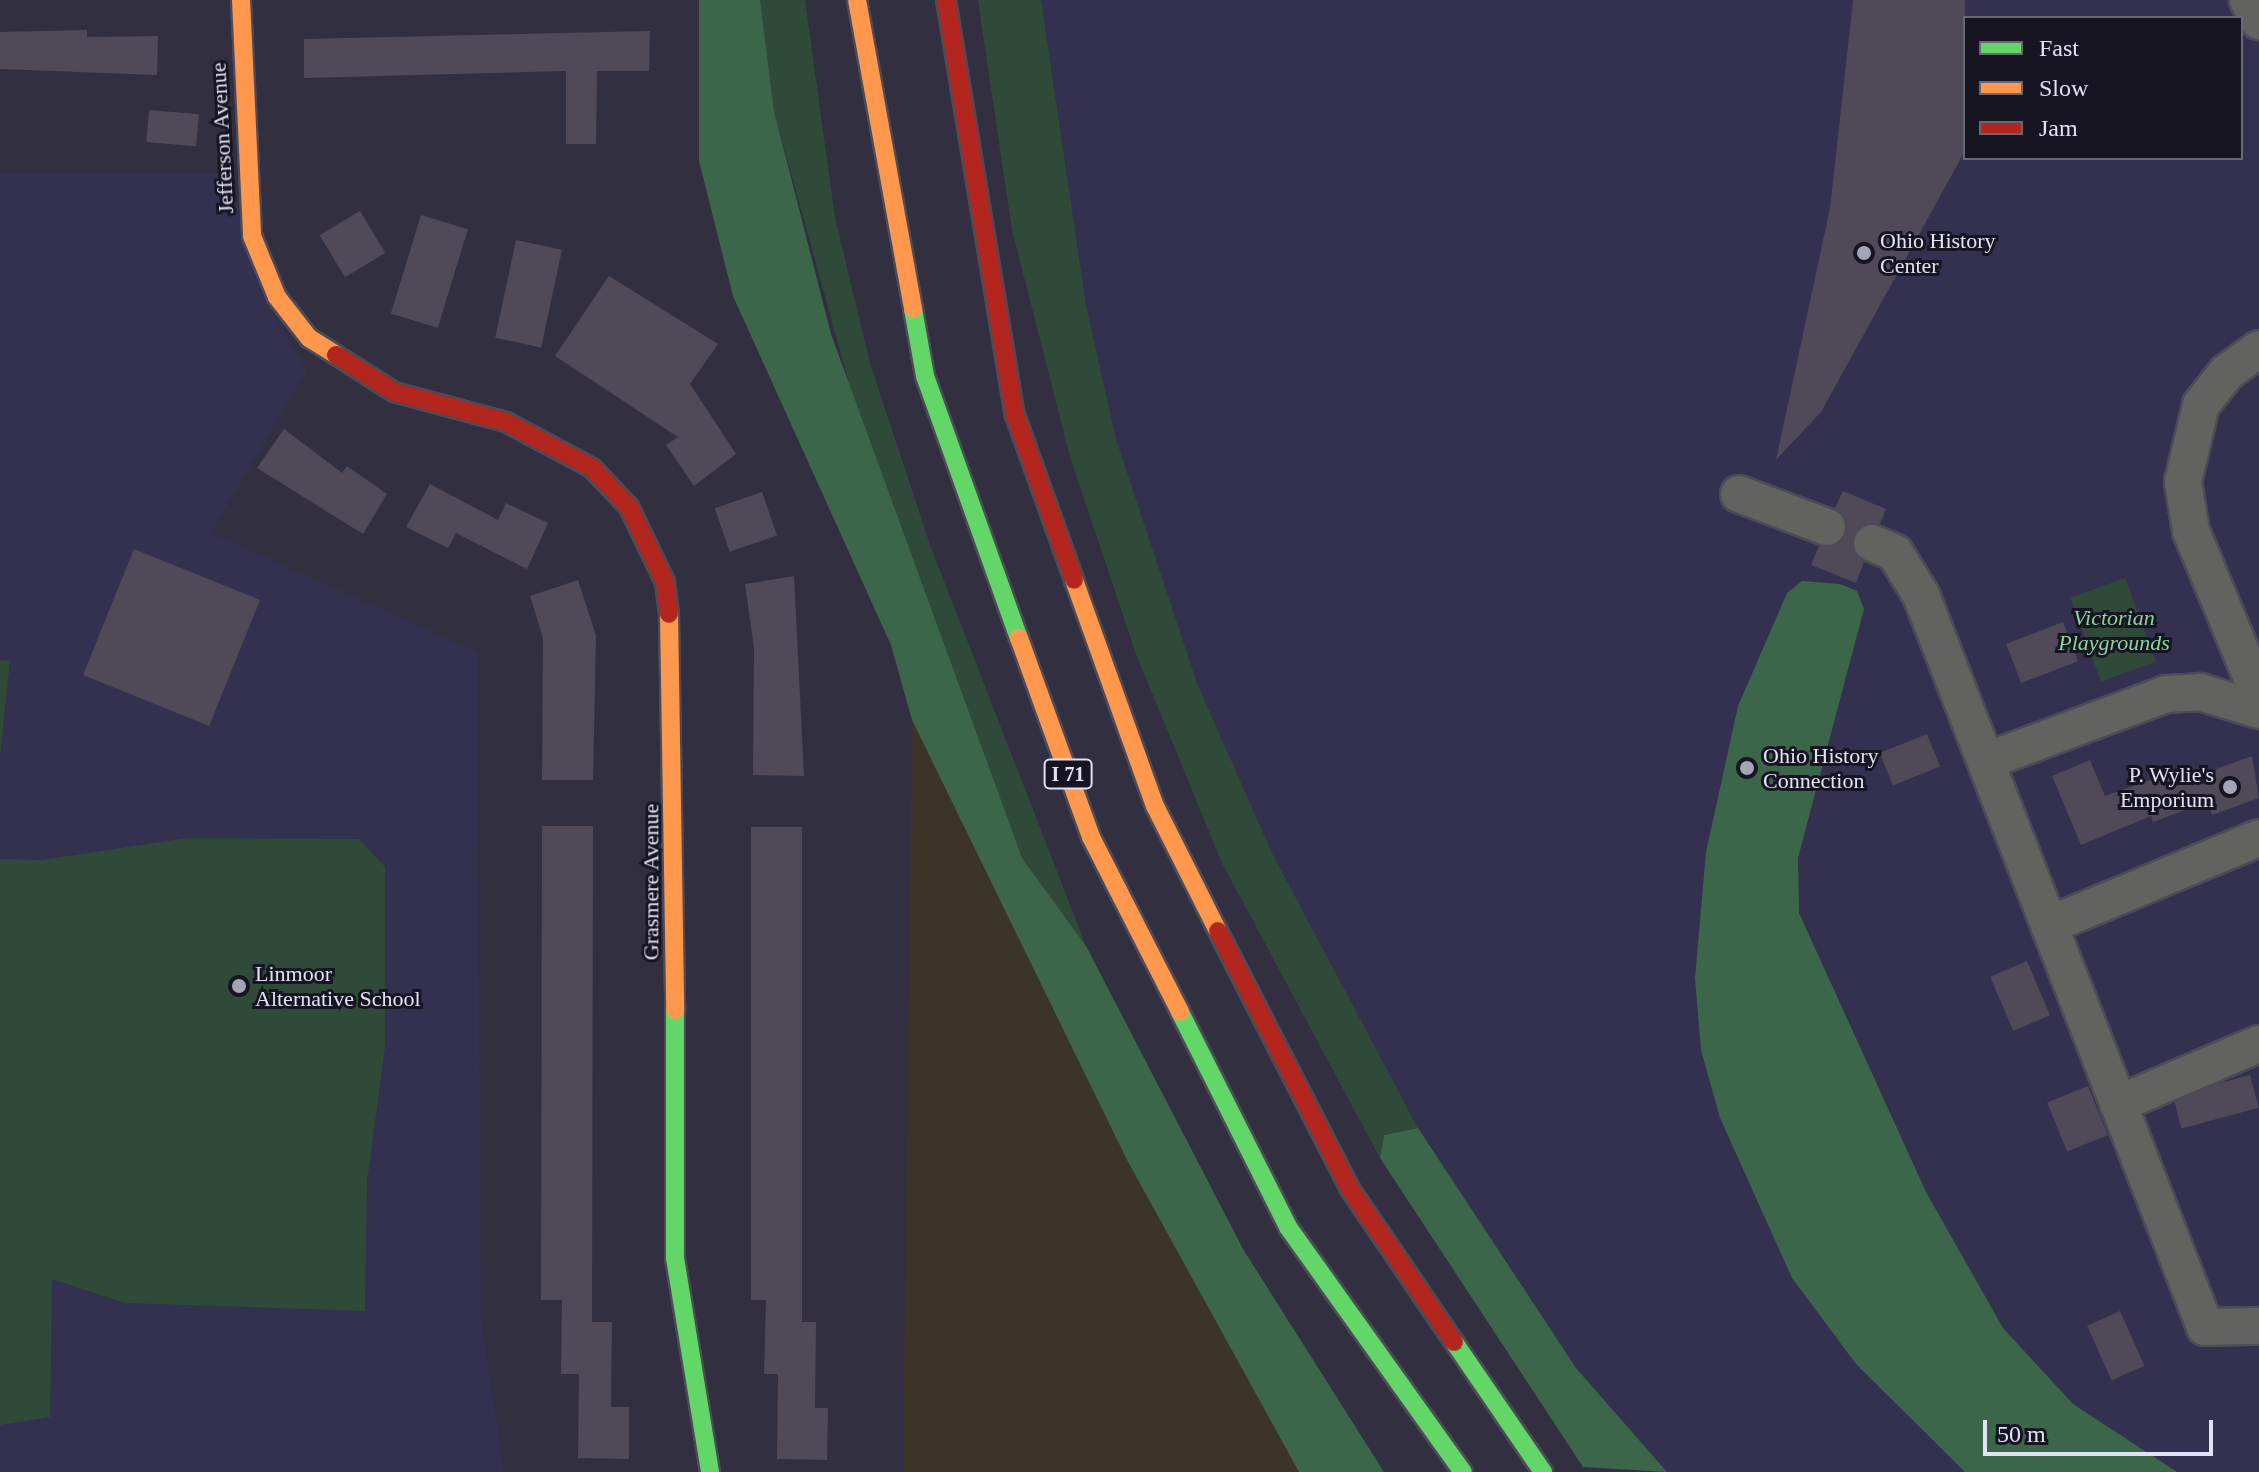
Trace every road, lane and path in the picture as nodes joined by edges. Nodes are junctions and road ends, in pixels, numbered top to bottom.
1 (241, 0) edge
2 (857, 0) edge
3 (946, 0) edge
4 (2248, 0) edge
5 (2259, 21) edge
6 (2259, 349) edge
7 (450, 410) joint
8 (1739, 494) dead end
9 (1827, 527) dead end
10 (1872, 543) dead end
11 (2259, 695) edge
12 (2259, 710) edge
13 (1986, 761) junction
14 (2259, 838) edge
15 (2049, 925) junction
16 (2259, 1044) edge
17 (2118, 1104) junction
18 (2259, 1326) edge
19 (710, 1472) edge
20 (1463, 1472) edge
21 (1543, 1472) edge

1 - 7 main road, Jefferson Avenue
2 - 20 main road, I 71
3 - 21 main road
4 - 5 street
6 - 11 street
7 - 19 main road, Grasmere Avenue
8 - 9 street
10 - 13 street
12 - 13 street
13 - 15 street
14 - 15 street
15 - 17 street
16 - 17 street
17 - 18 street

